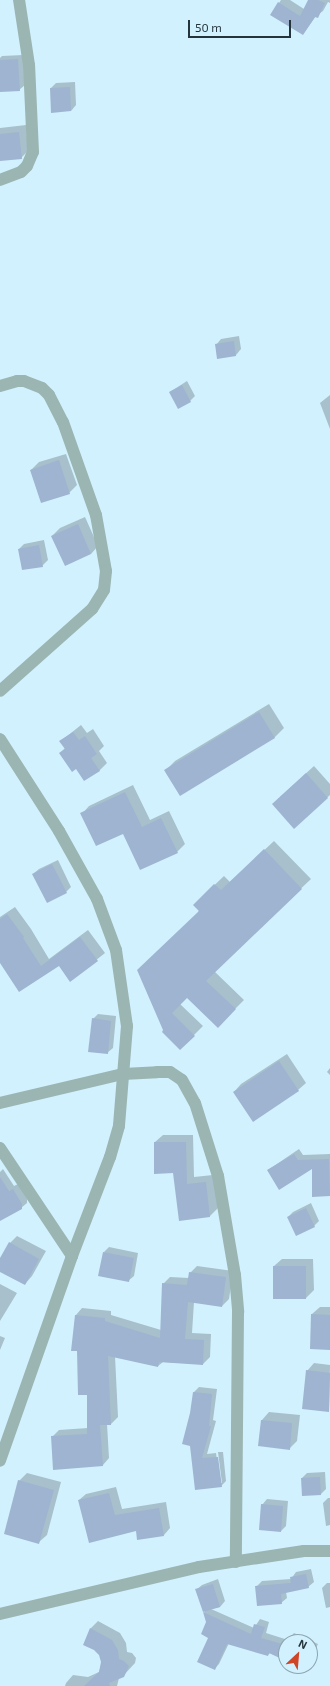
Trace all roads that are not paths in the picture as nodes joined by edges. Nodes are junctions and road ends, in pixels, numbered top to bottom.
1 (19, 0) edge
2 (0, 180) edge
3 (0, 386) edge
4 (0, 691) edge
5 (0, 739) edge
6 (123, 1074) junction
7 (0, 1103) edge
8 (0, 1148) edge
9 (72, 1256) junction
10 (0, 1461) edge
11 (330, 1551) edge
12 (236, 1562) junction
13 (0, 1614) edge

1 - 2 street
3 - 4 street
5 - 6 street
6 - 7 street
6 - 9 street
6 - 12 street
8 - 9 street
9 - 10 street
11 - 12 street
12 - 13 street

